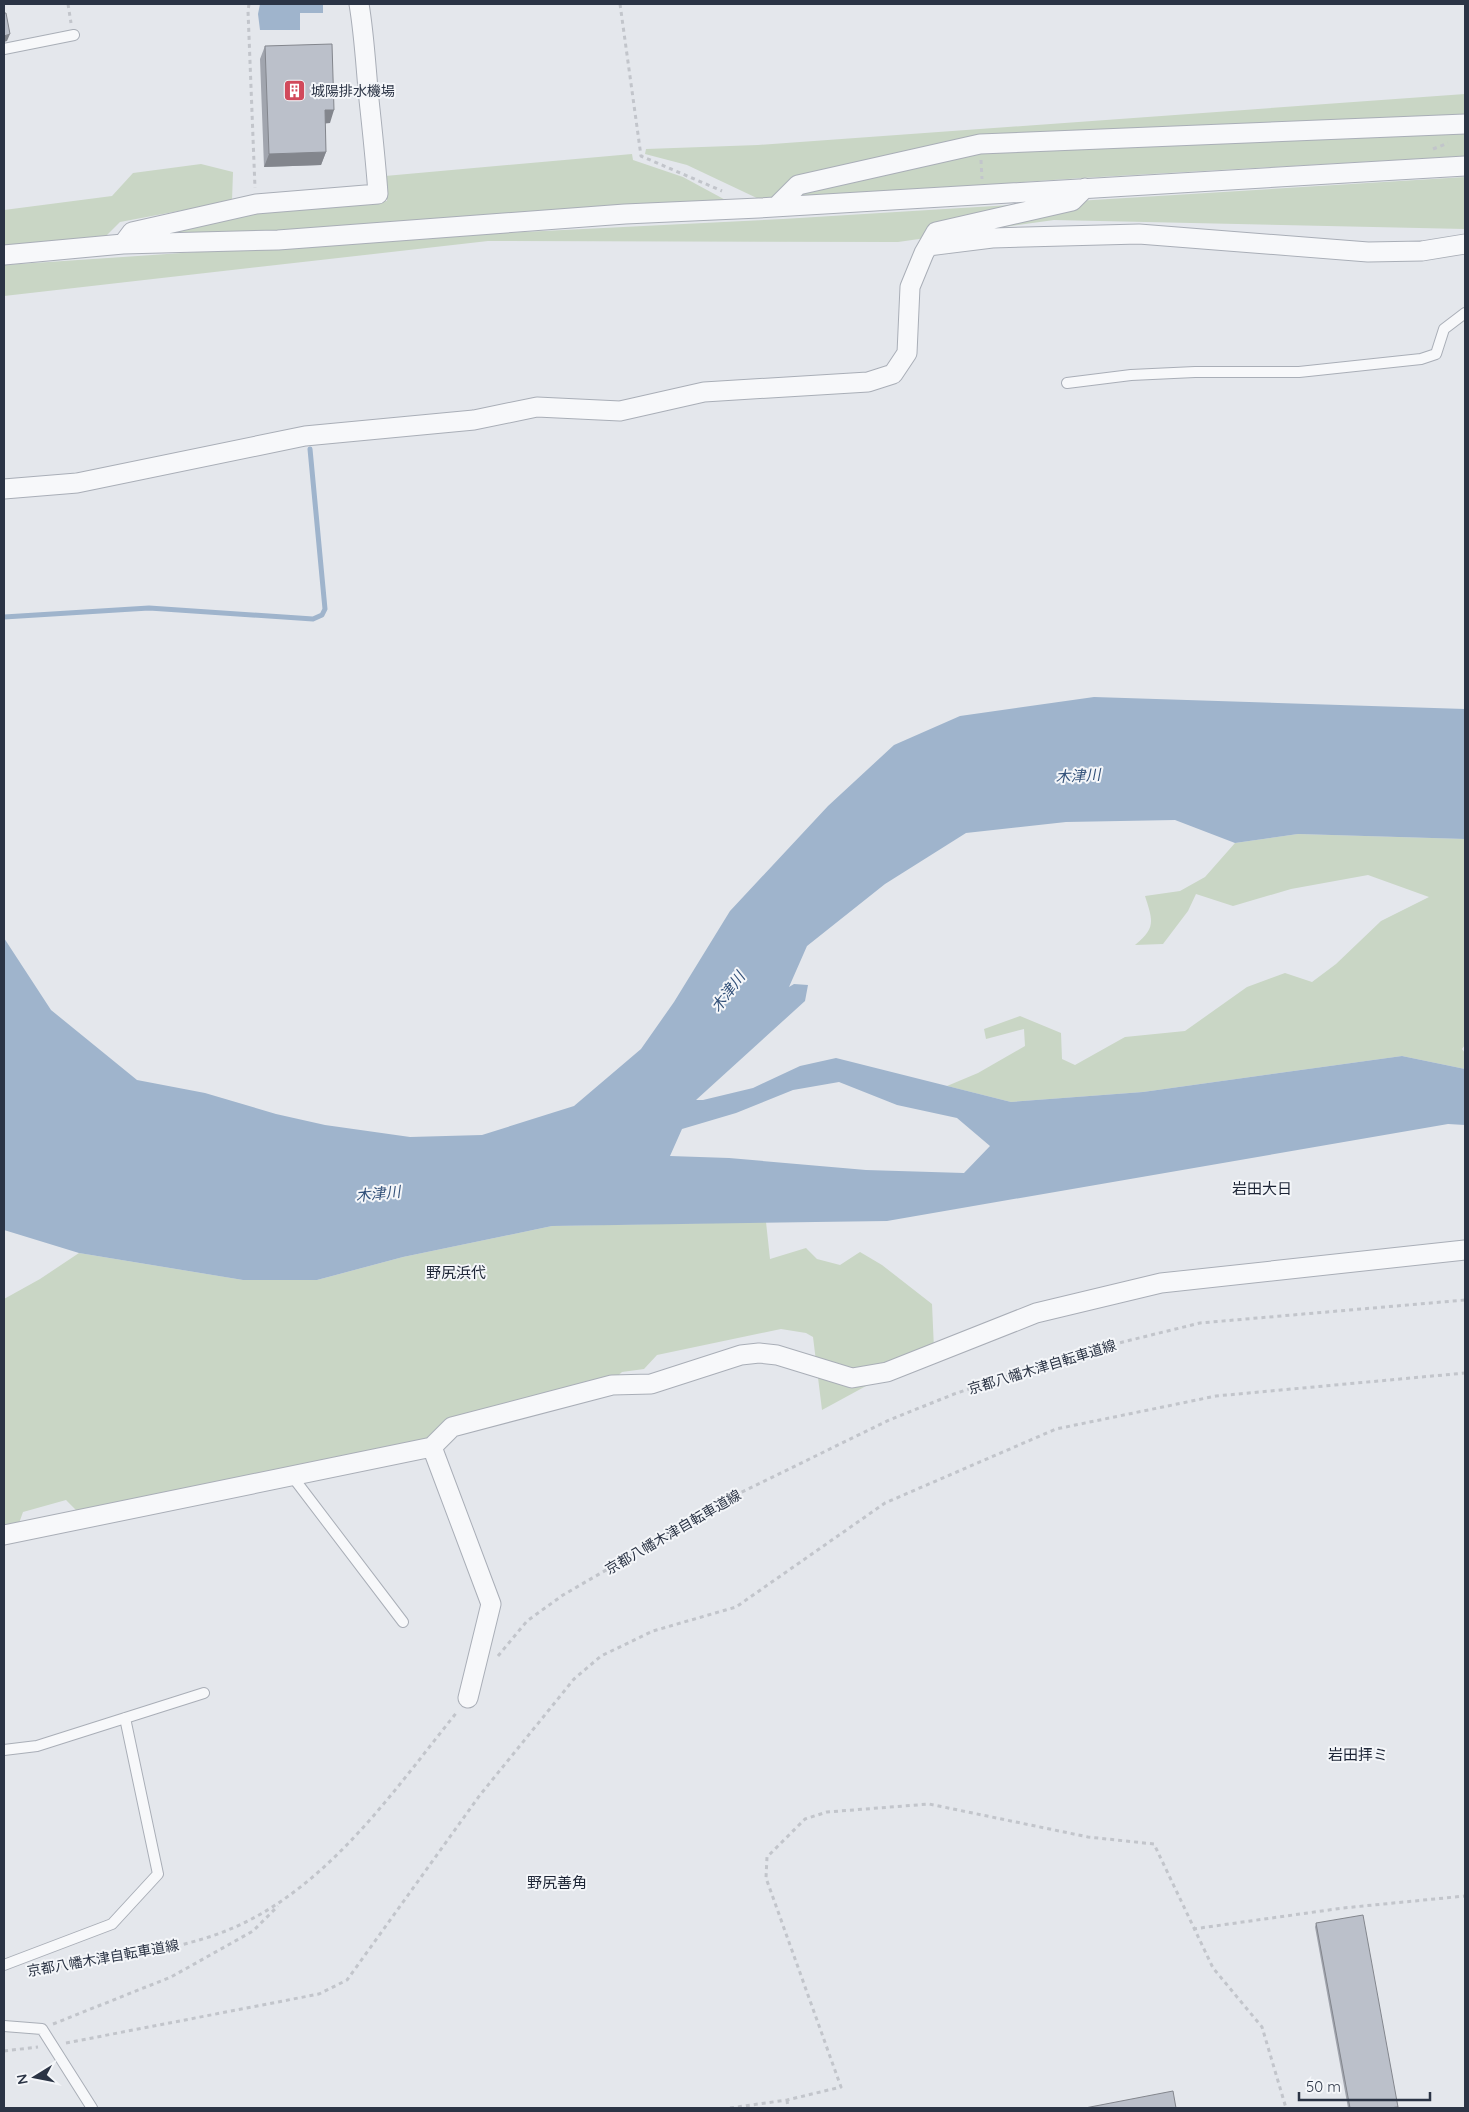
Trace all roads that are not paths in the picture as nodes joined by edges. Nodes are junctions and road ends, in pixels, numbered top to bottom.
1 (360, 4) edge
2 (74, 36) road end
3 (4, 49) edge
4 (1465, 124) edge
5 (1465, 166) edge
6 (1086, 188) junction
7 (776, 207) junction
8 (123, 244) junction
9 (1465, 244) edge
10 (928, 246) junction
11 (4, 255) edge
12 (1465, 314) edge
13 (1067, 383) dead end
14 (4, 489) edge
15 (1465, 1250) edge
16 (432, 1447) junction
17 (292, 1476) junction
18 (4, 1535) edge
19 (403, 1622) dead end
20 (204, 1693) dead end
21 (468, 1698) road end
22 (125, 1718) junction
23 (4, 1750) edge
24 (4, 1965) edge
25 (4, 2026) edge
26 (92, 2108) edge

1 - 8 street
2 - 3 lane
4 - 7 street
5 - 6 street
6 - 7 street
6 - 10 street
7 - 8 street
8 - 11 street
9 - 10 street
10 - 14 street
12 - 13 lane
15 - 16 street
16 - 17 street
16 - 21 street
17 - 18 street
17 - 19 lane
20 - 22 lane
22 - 23 lane
22 - 24 lane
25 - 26 lane

